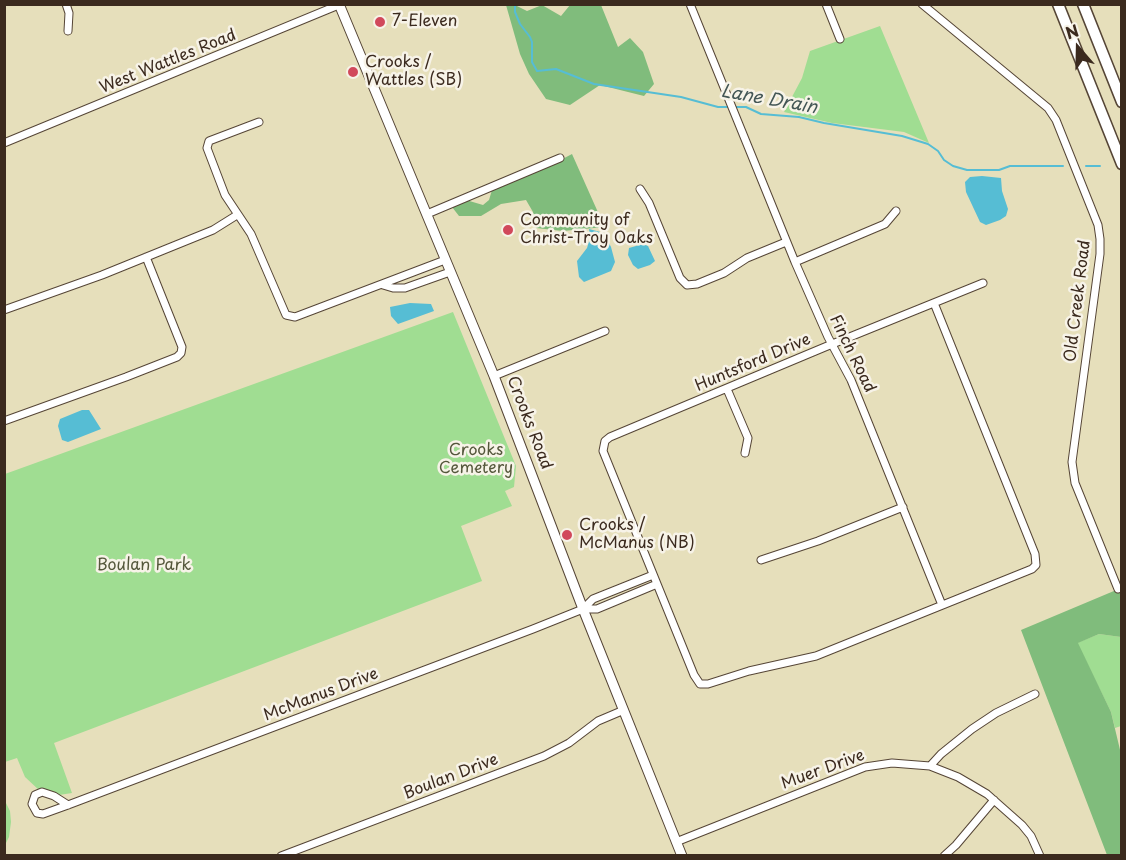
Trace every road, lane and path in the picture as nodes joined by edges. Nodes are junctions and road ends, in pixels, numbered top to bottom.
1 (66, 4) edge
2 (690, 4) edge
3 (826, 4) edge
4 (922, 4) edge
5 (1058, 4) edge
6 (1083, 4) edge
7 (340, 5) edge
8 (68, 31) dead end
9 (840, 39) dead end
10 (1122, 102) edge
11 (259, 123) dead end
12 (4, 143) edge
13 (560, 158) dead end
14 (1122, 164) edge
15 (640, 189) dead end
16 (896, 211) dead end
17 (427, 214) junction
18 (237, 215) junction
19 (786, 242) junction
20 (146, 257) junction
21 (445, 260) junction
22 (795, 262) junction
23 (450, 272) junction
24 (983, 283) dead end
25 (383, 285) junction
26 (934, 303) junction
27 (4, 310) edge
28 (605, 331) dead end
29 (832, 344) junction
30 (494, 376) junction
31 (727, 389) junction
32 (4, 421) edge
33 (745, 453) dead end
34 (903, 507) junction
35 (761, 560) dead end
36 (653, 575) junction
37 (657, 584) junction
38 (1118, 589) dead end
39 (942, 605) junction
40 (583, 609) junction
41 (1035, 694) dead end
42 (624, 710) junction
43 (930, 766) junction
44 (994, 800) junction
45 (68, 805) junction
46 (676, 842) junction
47 (281, 855) edge
48 (682, 855) edge
49 (944, 855) edge
50 (1040, 855) edge

1 - 8 street
2 - 19 street, Finch Road
3 - 9 street
4 - 38 street, Old Creek Road
5 - 14 highway
6 - 10 highway
7 - 12 street, West Wattles Road
7 - 17 main road, Crooks Road
11 - 18 street
13 - 17 street
15 - 19 street
16 - 22 street
17 - 21 main road, Crooks Road
18 - 20 street
18 - 25 street
19 - 22 street, Finch Road
20 - 27 street
20 - 32 street
21 - 23 main road, Crooks Road
21 - 25 street
22 - 29 street, Finch Road
23 - 25 street
23 - 30 main road, Crooks Road
24 - 26 street, Huntsford Drive
26 - 29 street, Huntsford Drive
26 - 39 street
28 - 30 street
29 - 31 street, Huntsford Drive
29 - 34 street, Finch Road
30 - 40 main road, Crooks Road
31 - 33 street
31 - 36 street, Huntsford Drive
34 - 35 street
34 - 39 street, Finch Road
36 - 37 street
36 - 40 street
37 - 39 street
37 - 40 street
40 - 42 main road, Crooks Road
40 - 45 street, McManus Drive
41 - 43 street
42 - 46 main road, Crooks Road
42 - 47 street, Boulan Drive
43 - 44 street, Muer Drive
43 - 46 street, Muer Drive
44 - 49 street
44 - 50 street, Muer Drive
45 - 45 street, McManus Drive
46 - 48 main road, Crooks Road

